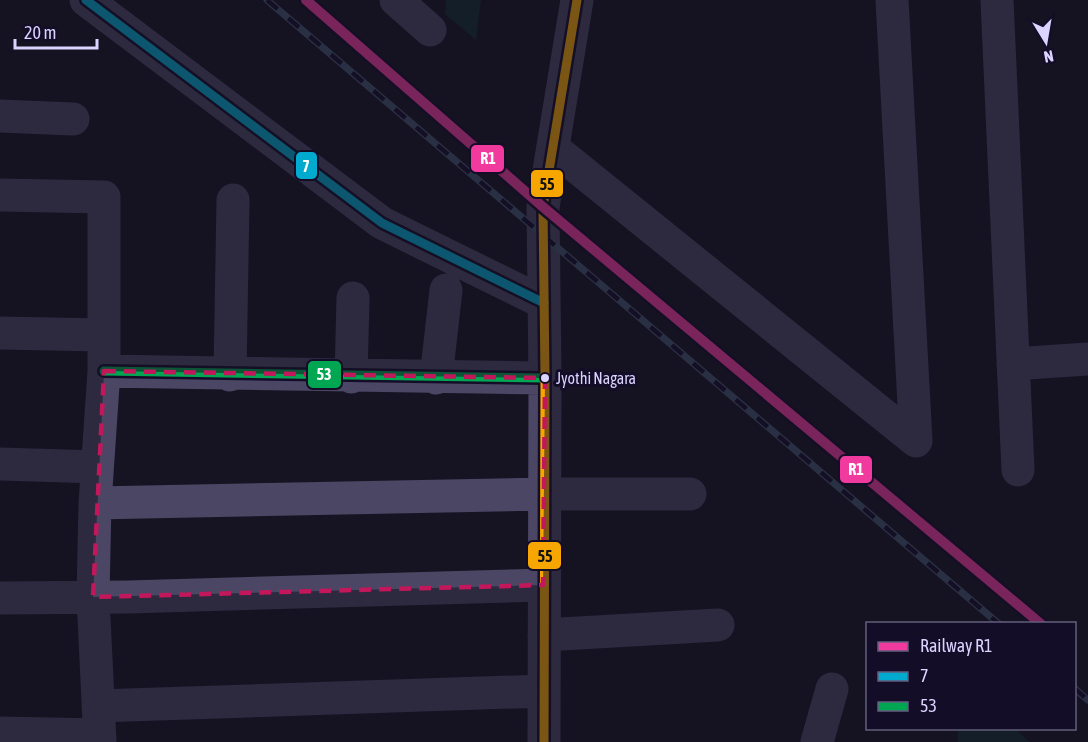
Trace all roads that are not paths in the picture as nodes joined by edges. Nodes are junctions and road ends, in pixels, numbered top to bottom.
1 (86, 0) edge
2 (396, 0) edge
3 (577, 0) edge
4 (892, 0) edge
5 (997, 0) edge
6 (430, 30) dead end
7 (0, 116) edge
8 (73, 119) dead end
9 (553, 148) junction
10 (0, 195) edge
11 (233, 200) dead end
12 (446, 290) dead end
13 (353, 298) dead end
14 (544, 303) junction
15 (0, 333) edge
16 (103, 335) junction
17 (1088, 359) edge
18 (1013, 363) junction
19 (104, 371) junction
20 (230, 375) junction
21 (351, 377) junction
22 (436, 378) junction
23 (545, 378) junction
24 (0, 464) edge
25 (98, 466) junction
26 (1018, 470) dead end
27 (544, 494) junction
28 (690, 494) dead end
29 (95, 503) junction
30 (543, 585) junction
31 (93, 597) junction
32 (0, 598) edge
33 (718, 625) dead end
34 (544, 635) junction
35 (832, 689) dead end
36 (543, 691) junction
37 (99, 728) edge
38 (0, 733) edge
39 (544, 742) edge
40 (817, 742) edge

1 - 14 street
2 - 6 street
3 - 9 street
4 - 9 street
5 - 18 street
7 - 8 street
9 - 14 street
10 - 16 street
11 - 20 street
12 - 22 street
13 - 21 street
14 - 23 street
15 - 16 street
16 - 19 street
17 - 18 street
18 - 26 street
19 - 20 street
19 - 25 street
20 - 21 street
21 - 22 street
22 - 23 street
23 - 27 street
24 - 25 street
25 - 29 street
27 - 28 street
27 - 29 street
27 - 30 street
29 - 31 street
30 - 31 street
30 - 34 street
31 - 32 street
31 - 37 street
33 - 34 street
34 - 36 street
35 - 40 street
36 - 37 street
36 - 39 street
37 - 38 street

